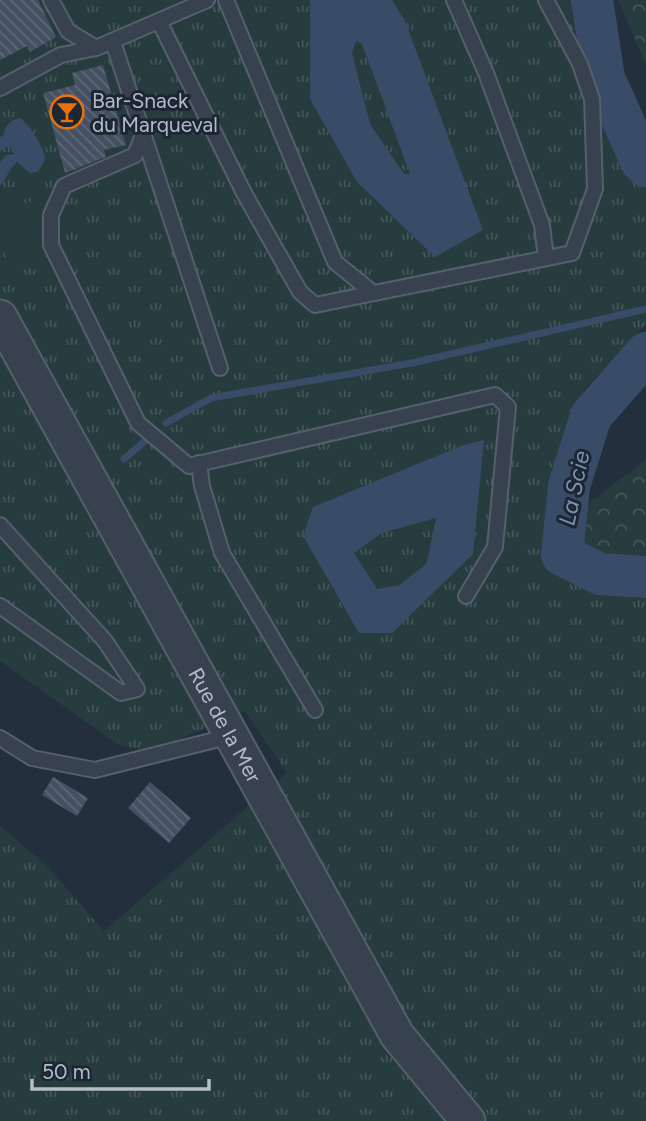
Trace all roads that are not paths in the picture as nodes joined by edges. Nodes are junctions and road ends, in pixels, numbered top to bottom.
1 (51, 0) edge
2 (206, 0) edge
3 (226, 0) edge
4 (454, 0) edge
5 (546, 0) edge
6 (159, 21) junction
7 (113, 42) junction
8 (96, 48) junction
9 (0, 88) edge
10 (144, 133) junction
11 (546, 258) junction
12 (373, 293) junction
13 (0, 317) edge
14 (220, 368) dead end
15 (199, 464) junction
16 (0, 525) edge
17 (466, 596) dead end
18 (0, 606) edge
19 (315, 710) dead end
20 (231, 736) junction
21 (0, 738) edge
22 (468, 1121) edge

1 - 8 lane
2 - 6 lane
3 - 12 lane
4 - 11 lane
5 - 11 lane
6 - 7 lane
6 - 12 lane
7 - 8 lane
7 - 10 lane
8 - 9 lane
10 - 14 lane
10 - 15 lane
11 - 12 lane
13 - 20 street, Rue de la Mer
15 - 17 lane
15 - 19 lane
16 - 18 lane
20 - 21 lane
20 - 22 street, Rue de la Mer

